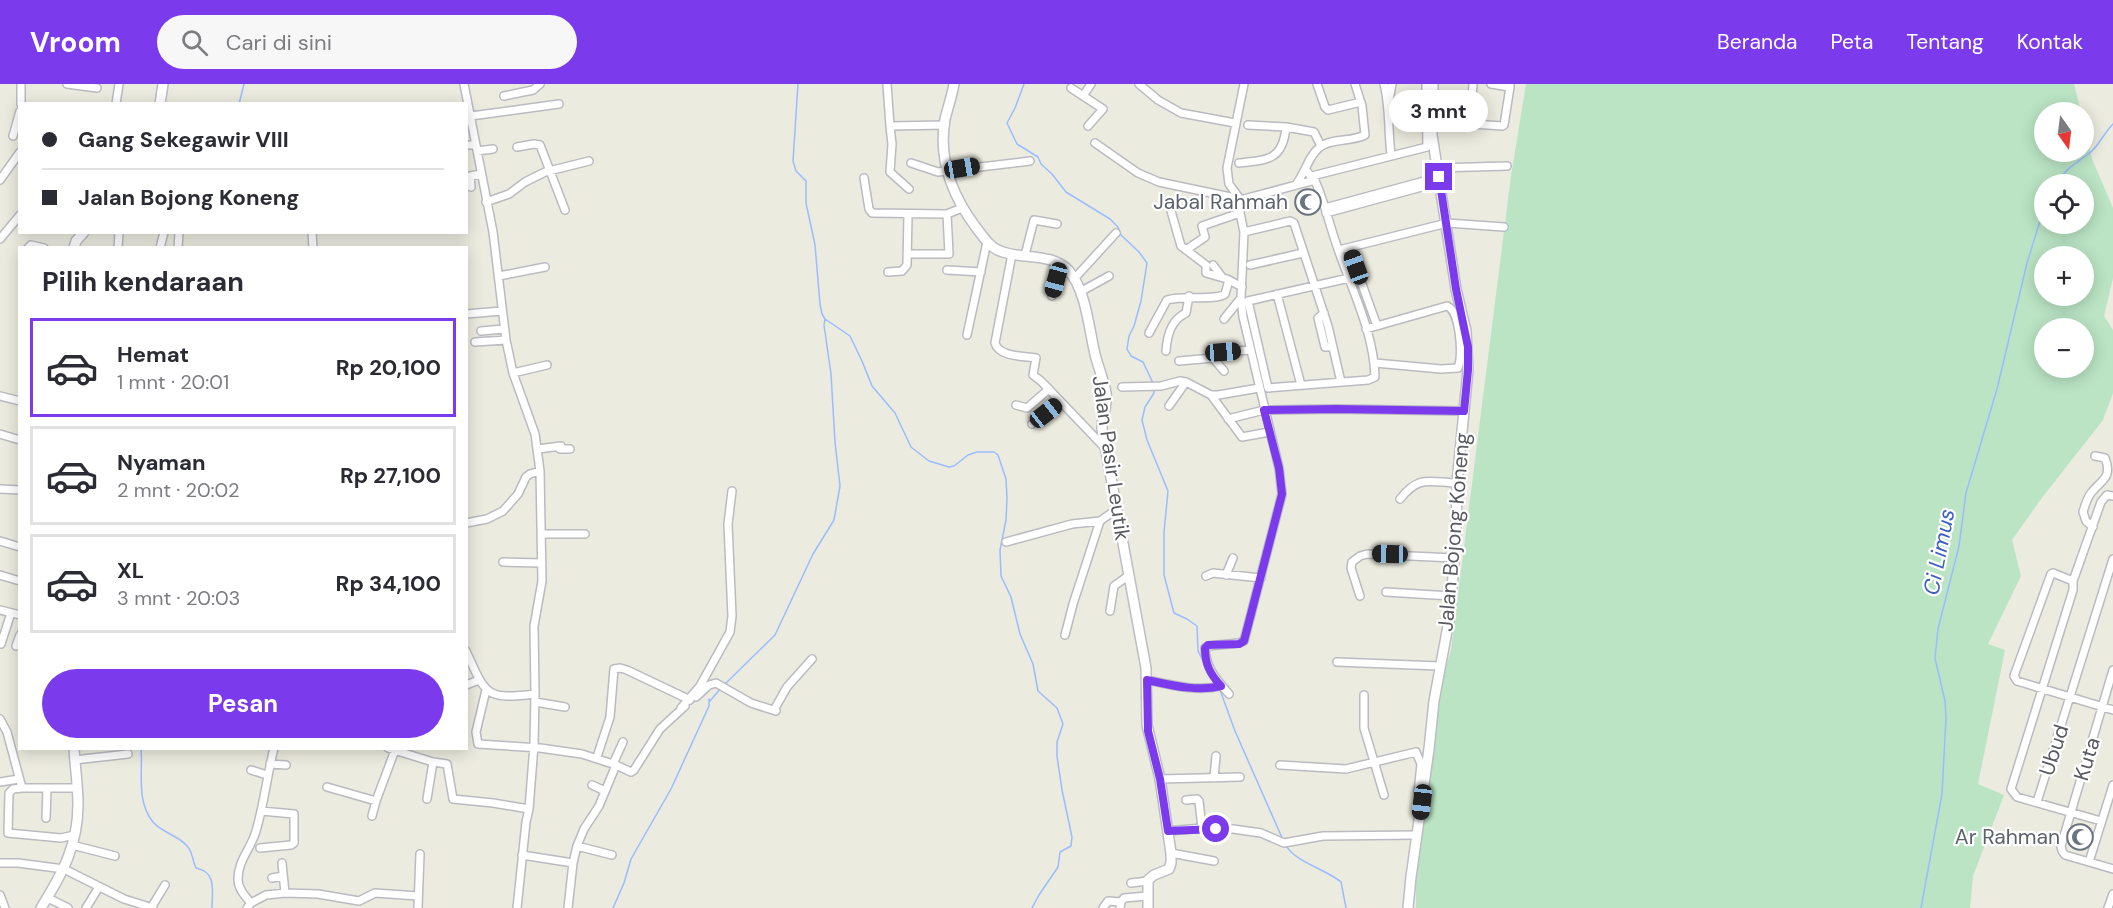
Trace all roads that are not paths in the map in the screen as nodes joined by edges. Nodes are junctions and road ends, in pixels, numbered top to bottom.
1 (21, 84) edge
2 (67, 84) edge
3 (119, 84) edge
4 (163, 84) edge
5 (464, 84) edge
6 (540, 84) edge
7 (887, 84) edge
8 (954, 84) edge
9 (1090, 84) edge
10 (1139, 84) edge
11 (1244, 84) edge
12 (1317, 84) edge
13 (1355, 84) edge
14 (1384, 84) edge
15 (1392, 84) edge
16 (1426, 84) edge
17 (1433, 84) edge
18 (1473, 84) edge
19 (1491, 84) edge
20 (1510, 85) edge
21 (97, 88) dead end
22 (1071, 88) dead end
23 (504, 96) dead end
24 (1083, 96) junction
25 (1389, 100) junction
26 (22, 102) edge
27 (116, 102) edge
28 (160, 102) edge
29 (468, 102) edge
30 (468, 102) edge
31 (1361, 102) junction
32 (559, 104) dead end
33 (471, 116) junction
34 (18, 118) edge
35 (1235, 123) junction
36 (1248, 124) dead end
37 (945, 125) junction
38 (890, 126) junction
39 (1088, 126) dead end
40 (1286, 127) junction
41 (13, 136) dead end
42 (1095, 144) dead end
43 (468, 146) edge
44 (1321, 146) junction
45 (517, 147) dead end
46 (476, 148) junction
47 (492, 149) dead end
48 (18, 155) edge
49 (1391, 155) junction
50 (589, 161) dead end
51 (1030, 161) dead end
52 (911, 163) dead end
53 (1239, 163) dead end
54 (1508, 166) dead end
55 (550, 170) junction
56 (948, 170) junction
57 (481, 174) junction
58 (1311, 175) junction
59 (1439, 176) junction
60 (864, 178) dead end
61 (0, 180) edge
62 (1297, 183) junction
63 (471, 187) dead end
64 (909, 189) dead end
65 (1242, 199) junction
66 (486, 202) junction
67 (962, 208) junction
68 (565, 210) dead end
69 (1326, 211) junction
70 (1171, 212) dead end
71 (1240, 213) junction
72 (947, 214) junction
73 (908, 215) junction
74 (18, 217) edge
75 (1057, 224) dead end
76 (1446, 224) junction
77 (1504, 227) dead end
78 (1244, 232) junction
79 (1116, 233) dead end
80 (0, 239) edge
81 (987, 242) junction
82 (1349, 248) junction
83 (1186, 250) junction
84 (1338, 250) junction
85 (1303, 253) junction
86 (907, 254) junction
87 (1012, 254) junction
88 (1025, 255) junction
89 (1061, 264) junction
90 (1213, 265) dead end
91 (1250, 265) dead end
92 (545, 267) dead end
93 (947, 270) dead end
94 (888, 272) dead end
95 (981, 272) junction
96 (499, 276) junction
97 (1109, 276) dead end
98 (1226, 278) junction
99 (1349, 278) junction
100 (1074, 279) junction
101 (1242, 286) junction
102 (1314, 286) junction
103 (1080, 292) junction
104 (1277, 294) junction
105 (1052, 296) dead end
106 (1189, 296) junction
107 (1244, 299) junction
108 (502, 311) junction
109 (468, 314) edge
110 (1224, 319) dead end
111 (1376, 322) dead end
112 (504, 329) junction
113 (1366, 329) junction
114 (481, 331) dead end
115 (1149, 333) dead end
116 (967, 335) dead end
117 (506, 340) junction
118 (476, 342) dead end
119 (1251, 350) junction
120 (1166, 351) dead end
121 (1215, 359) junction
122 (1179, 361) dead end
123 (1375, 363) junction
124 (547, 365) dead end
125 (1224, 371) dead end
126 (513, 373) junction
127 (1186, 382) junction
128 (1341, 382) junction
129 (1300, 385) junction
130 (1122, 387) dead end
131 (1259, 388) junction
132 (1049, 389) junction
133 (1210, 395) junction
134 (0, 396) edge
135 (18, 400) edge
136 (1061, 402) junction
137 (1016, 405) dead end
138 (1169, 406) dead end
139 (1264, 410) junction
140 (1464, 411) junction
141 (1228, 419) junction
142 (1032, 424) dead end
143 (1269, 432) junction
144 (0, 434) edge
145 (18, 439) edge
146 (538, 449) junction
147 (570, 449) dead end
148 (1108, 451) junction
149 (2095, 456) dead end
150 (2105, 458) junction
151 (2113, 460) edge
152 (540, 471) junction
153 (1457, 483) junction
154 (0, 489) edge
155 (18, 490) edge
156 (732, 491) dead end
157 (2113, 496) edge
158 (1400, 499) dead end
159 (1116, 509) junction
160 (1100, 521) junction
161 (468, 523) edge
162 (2093, 527) junction
163 (543, 534) junction
164 (585, 534) dead end
165 (0, 541) edge
166 (1006, 543) dead end
167 (18, 546) edge
168 (1233, 558) dead end
169 (1454, 558) junction
170 (2113, 558) edge
171 (503, 562) dead end
172 (542, 563) junction
173 (0, 575) edge
174 (1226, 575) junction
175 (1128, 576) junction
176 (1206, 576) dead end
177 (1261, 578) junction
178 (18, 580) edge
179 (2073, 581) junction
180 (1386, 592) dead end
181 (1360, 596) dead end
182 (1451, 596) junction
183 (0, 610) edge
184 (1110, 611) dead end
185 (11, 613) junction
186 (18, 615) edge
187 (1, 635) edge
188 (1065, 635) dead end
189 (18, 640) edge
190 (1, 644) edge
191 (16, 646) dead end
192 (468, 655) edge
193 (812, 659) dead end
194 (1337, 662) dead end
195 (1439, 666) junction
196 (2113, 670) edge
197 (479, 680) junction
198 (1147, 680) junction
199 (468, 684) edge
200 (1221, 686) junction
201 (2041, 689) junction
202 (486, 690) junction
203 (1229, 694) dead end
204 (1364, 695) dead end
205 (535, 698) junction
206 (2070, 698) junction
207 (690, 700) junction
208 (565, 707) dead end
209 (2102, 707) junction
210 (681, 708) junction
211 (2113, 710) edge
212 (0, 719) edge
213 (623, 742) dead end
214 (533, 747) junction
215 (74, 750) edge
216 (274, 750) edge
217 (391, 750) edge
218 (394, 750) edge
219 (128, 754) dead end
220 (1216, 756) dead end
221 (597, 757) junction
222 (74, 760) junction
223 (433, 762) junction
224 (1373, 762) junction
225 (270, 764) junction
226 (615, 764) junction
227 (286, 765) dead end
228 (1280, 765) dead end
229 (251, 770) dead end
230 (267, 775) junction
231 (1240, 777) dead end
232 (1214, 778) junction
233 (18, 779) junction
234 (1160, 779) junction
235 (0, 782) edge
236 (592, 785) dead end
237 (2113, 785) edge
238 (327, 787) dead end
239 (22, 788) junction
240 (47, 788) junction
241 (77, 788) junction
242 (605, 791) junction
243 (1384, 795) dead end
244 (1422, 799) junction
245 (427, 800) dead end
246 (1186, 800) dead end
247 (376, 801) junction
248 (2037, 802) junction
249 (529, 809) junction
250 (261, 811) junction
251 (2071, 811) junction
252 (372, 816) dead end
253 (46, 818) dead end
254 (2101, 821) junction
255 (1202, 828) junction
256 (1168, 831) junction
257 (1417, 835) junction
258 (73, 840) junction
259 (577, 846) junction
260 (260, 848) dead end
261 (1171, 853) junction
262 (420, 854) dead end
263 (522, 855) junction
264 (612, 855) dead end
265 (115, 856) dead end
266 (1214, 861) dead end
267 (0, 862) edge
268 (2089, 862) junction
269 (282, 863) dead end
270 (573, 863) junction
271 (2113, 869) edge
272 (64, 870) junction
273 (284, 876) junction
274 (272, 878) dead end
275 (1148, 882) junction
276 (1131, 883) dead end
277 (165, 885) dead end
278 (99, 887) junction
279 (285, 893) junction
280 (2113, 894) edge
281 (0, 895) edge
282 (418, 896) junction
283 (1148, 896) junction
284 (48, 898) junction
285 (1121, 905) edge
286 (249, 906) edge
287 (5, 908) edge
288 (41, 908) edge
289 (68, 908) edge
290 (86, 908) edge
291 (152, 908) edge
292 (418, 908) edge
293 (517, 908) edge
294 (568, 908) edge
295 (1102, 908) edge
296 (1148, 908) edge
297 (1408, 908) edge
298 (2108, 908) edge

1 - 26 street
2 - 21 street
3 - 27 street
4 - 28 street
5 - 29 street
6 - 23 street
7 - 38 street
8 - 37 street
9 - 24 street
10 - 35 street
11 - 35 street
12 - 31 street
13 - 31 street
14 - 25 street
15 - 25 street
16 - 49 street
17 - 59 street, Jalan Bojong Koneng
18 - 20 street
19 - 20 street
22 - 24 street
24 - 39 street
25 - 49 street
30 - 33 street
31 - 44 street
32 - 33 street
33 - 46 street
34 - 41 street
35 - 65 street
36 - 40 street
37 - 38 street
37 - 56 street
38 - 64 street
40 - 44 street
40 - 53 street
42 - 65 street
43 - 46 street
44 - 58 street
45 - 55 street
46 - 47 street
46 - 57 street
48 - 61 street
49 - 58 street
50 - 55 street
51 - 56 street
52 - 56 street
54 - 59 street
55 - 66 street
55 - 68 street
56 - 67 street
57 - 63 street
57 - 66 street
58 - 62 street
58 - 62 street
58 - 69 street
59 - 69 street
59 - 76 street, Jalan Bojong Koneng
60 - 73 street
62 - 65 street
65 - 71 street
66 - 96 street
67 - 72 street
67 - 81 street
69 - 84 street
70 - 83 street
71 - 78 street
71 - 83 street
72 - 73 street
72 - 86 street
73 - 86 street
74 - 80 street
75 - 88 street
76 - 77 street
76 - 82 street
76 - 140 street, Jalan Bojong Koneng
78 - 85 street
78 - 101 street
79 - 100 street
81 - 87 street
81 - 95 street
82 - 84 street
82 - 111 street
83 - 98 street
84 - 99 street
85 - 91 street
85 - 102 street
86 - 94 street
87 - 88 street
87 - 132 street
88 - 89 street
89 - 100 street, Jalan Pasir Leutik
89 - 105 street
90 - 98 street
92 - 96 street
93 - 95 street
95 - 116 street
96 - 108 street
97 - 103 street
98 - 101 street
98 - 106 street
99 - 102 street
99 - 113 street
100 - 103 street, Jalan Pasir Leutik
101 - 107 street
102 - 104 street
102 - 128 street
103 - 148 street, Jalan Pasir Leutik
104 - 107 street
104 - 129 street
106 - 115 street
106 - 120 street
107 - 110 street
107 - 119 street
107 - 129 street
108 - 109 street
108 - 112 street
112 - 114 street
112 - 117 street
113 - 123 street
113 - 123 street
117 - 118 street
117 - 126 street
119 - 121 street
119 - 131 street
121 - 122 street
121 - 125 street
123 - 128 street
124 - 126 street
126 - 146 street
127 - 130 street
127 - 133 street
127 - 138 street
128 - 129 street
131 - 133 street
131 - 139 street
132 - 136 street
132 - 137 street
133 - 141 street
134 - 135 street
136 - 142 street
136 - 148 street
139 - 140 street
139 - 141 street
139 - 143 street
140 - 153 street, Jalan Bojong Koneng
141 - 143 street
143 - 177 street
144 - 145 street
146 - 147 street
146 - 152 street
148 - 159 street, Jalan Pasir Leutik
149 - 150 street
150 - 151 street
150 - 162 street
152 - 161 street
152 - 163 street
153 - 158 street
153 - 169 street, Jalan Bojong Koneng
154 - 155 street
156 - 207 street
157 - 162 street
159 - 160 street
159 - 175 street, Jalan Pasir Leutik
160 - 166 street
160 - 188 street
162 - 179 street
163 - 164 street
163 - 172 street
165 - 167 street
168 - 174 street
169 - 181 street
169 - 182 street, Jalan Bojong Koneng
170 - 206 street, Ubud
171 - 172 street
172 - 205 street
173 - 178 street
174 - 176 street
174 - 177 street
175 - 184 street
175 - 198 street, Jalan Pasir Leutik
177 - 200 street
179 - 201 street, Ubud
179 - 201 street
180 - 182 street
182 - 195 street, Jalan Bojong Koneng
183 - 185 street
185 - 186 street
185 - 187 street
187 - 190 street
189 - 191 street
192 - 197 street
193 - 210 street
194 - 195 street
195 - 244 street, Jalan Bojong Koneng
196 - 209 street, Kuta
197 - 199 street
197 - 202 street
198 - 200 street
198 - 234 street, Jalan Pasir Leutik
200 - 203 street
201 - 206 street
201 - 248 street, Ubud
202 - 205 street
202 - 214 street
204 - 224 street
205 - 208 street
205 - 214 street
206 - 209 street
206 - 248 street, Ubud
207 - 210 street
207 - 221 street
209 - 211 street
209 - 251 street, Kuta
210 - 226 street
212 - 233 street
213 - 226 street
214 - 221 street
214 - 249 street
215 - 222 street
216 - 225 street
217 - 247 street
218 - 223 street
219 - 222 street
220 - 232 street
221 - 226 street
222 - 241 street
223 - 245 street
223 - 249 street
224 - 228 street
224 - 243 street
224 - 244 street
225 - 227 street
225 - 230 street
226 - 242 street
229 - 230 street
230 - 250 street
231 - 232 street
232 - 234 street
233 - 235 street
233 - 239 street
234 - 256 street, Jalan Pasir Leutik
236 - 242 street
237 - 254 street, Kuta
238 - 247 street
239 - 240 street
239 - 258 street
240 - 241 street
240 - 253 street
241 - 258 street
242 - 259 street
244 - 257 street, Jalan Bojong Koneng
246 - 255 street
247 - 252 street
248 - 251 street
249 - 263 street
250 - 260 street
250 - 286 street
251 - 254 street
251 - 268 street, Kuta
254 - 268 street, Kuta
255 - 256 street
255 - 257 street
256 - 261 street, Jalan Pasir Leutik
257 - 297 street, Jalan Bojong Koneng
258 - 265 street
258 - 272 street
259 - 264 street
259 - 270 street
261 - 266 street
261 - 275 street, Jalan Pasir Leutik
262 - 282 street
263 - 270 street
263 - 293 street
267 - 272 street
268 - 271 street
269 - 273 street
270 - 294 street
272 - 278 street
272 - 284 street
273 - 274 street
273 - 279 street
275 - 276 street
275 - 283 street
277 - 291 street
278 - 290 street
278 - 291 street
279 - 282 street
279 - 286 street
280 - 298 street
281 - 287 street
282 - 292 street
283 - 285 street
283 - 296 street
284 - 288 street
284 - 289 street
285 - 295 street

